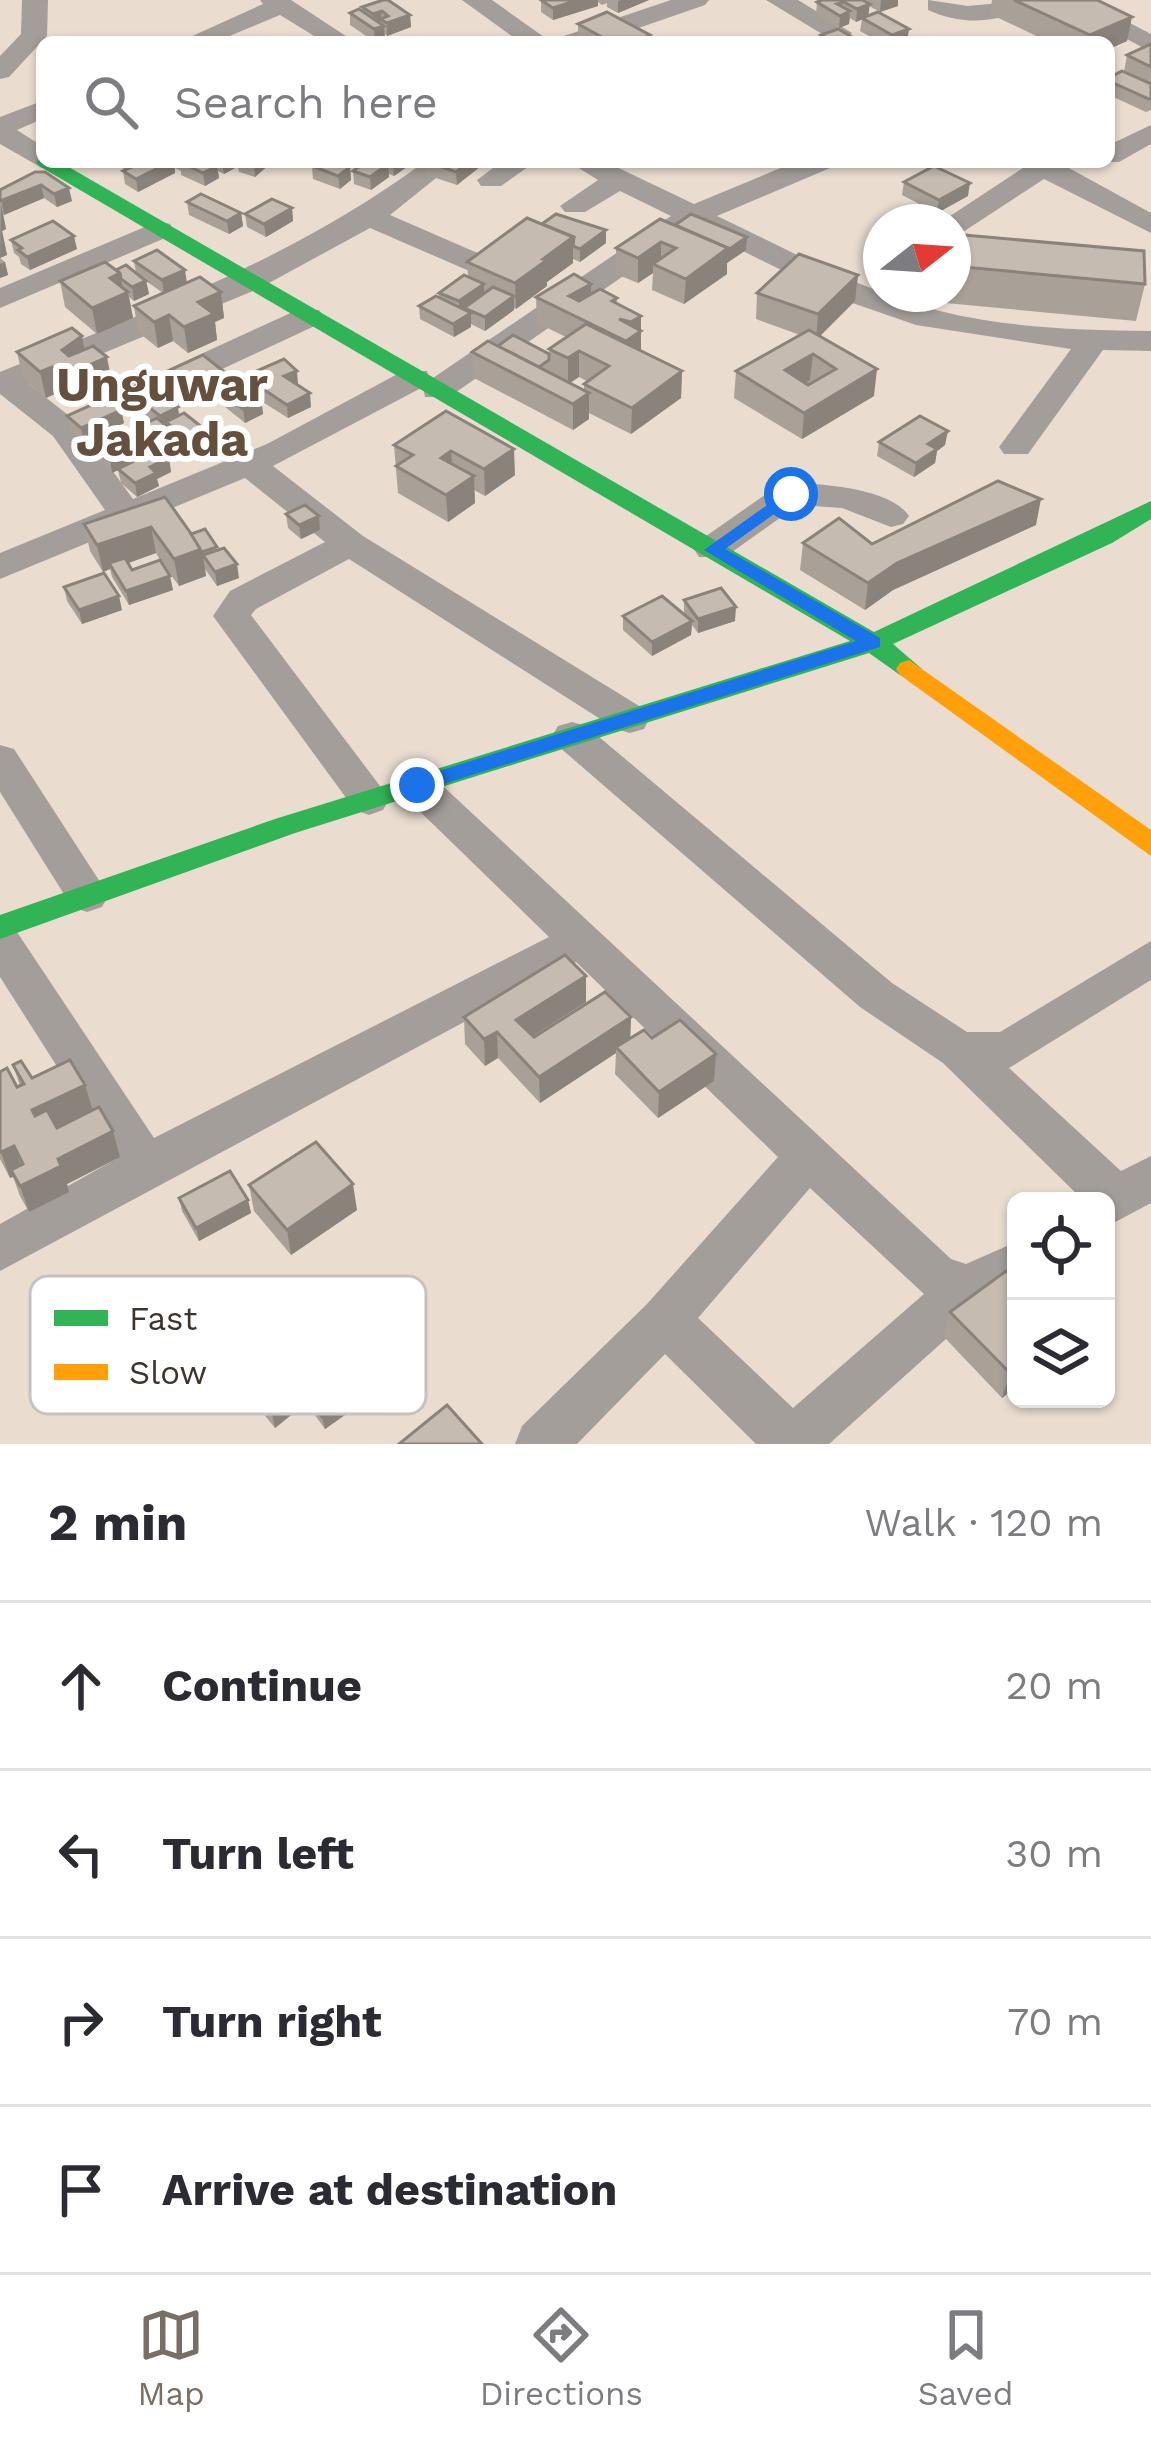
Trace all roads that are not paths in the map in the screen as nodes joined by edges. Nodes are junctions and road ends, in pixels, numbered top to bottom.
1 (34, 0) edge
2 (475, 0) edge
3 (696, 0) edge
4 (779, 0) edge
5 (1018, 0) edge
6 (1082, 2) edge
7 (277, 3) edge
8 (937, 4) dead end
9 (205, 36) edge
10 (332, 36) edge
11 (529, 36) edge
12 (591, 36) edge
13 (837, 36) edge
14 (1151, 44) edge
15 (0, 71) edge
16 (36, 112) edge
17 (0, 129) edge
18 (1151, 133) edge
19 (36, 150) edge
20 (1115, 153) edge
21 (65, 168) edge
22 (434, 168) edge
23 (511, 168) edge
24 (594, 168) edge
25 (805, 168) edge
26 (1037, 168) edge
27 (1048, 168) edge
28 (490, 180) dead end
29 (617, 181) junction
30 (575, 206) dead end
31 (971, 214) edge
32 (691, 216) junction
33 (369, 218) junction
34 (1151, 224) edge
35 (159, 230) junction
36 (478, 264) edge
37 (247, 282) junction
38 (0, 299) edge
39 (308, 317) junction
40 (1094, 340) junction
41 (1151, 341) edge
42 (3, 382) edge
43 (426, 384) junction
44 (64, 429) junction
45 (1016, 448) dead end
46 (249, 464) junction
47 (1151, 509) edge
48 (126, 515) junction
49 (891, 516) dead end
50 (350, 544) junction
51 (712, 550) junction
52 (0, 567) edge
53 (873, 643) junction
54 (629, 719) junction
55 (572, 736) junction
56 (0, 759) edge
57 (417, 785) junction
58 (369, 800) junction
59 (1151, 845) edge
60 (87, 896) junction
61 (0, 927) edge
62 (581, 940) junction
63 (0, 941) edge
64 (1151, 958) edge
65 (959, 1050) junction
66 (809, 1156) junction
67 (146, 1166) junction
68 (1125, 1194) edge
69 (0, 1249) edge
70 (1007, 1268) edge
71 (968, 1287) junction
72 (665, 1320) junction
73 (542, 1444) edge
74 (792, 1444) edge

1 - 15 street
2 - 11 street
3 - 12 street
4 - 13 street
5 - 8 street
6 - 14 street
7 - 9 street
7 - 10 street
16 - 17 street
17 - 19 street
18 - 20 street
21 - 35 street
22 - 33 street
23 - 28 street
24 - 29 street
25 - 32 street
26 - 31 street
27 - 34 street
29 - 30 street
29 - 32 street
32 - 40 street
32 - 43 street
33 - 36 street
33 - 37 street
35 - 37 street
35 - 38 street
37 - 39 street
37 - 42 street
39 - 43 street
39 - 44 street
40 - 41 street
40 - 45 street
42 - 44 street
43 - 46 street
43 - 51 street
44 - 48 street
46 - 48 street
46 - 50 street
47 - 53 street
48 - 52 street
49 - 51 street
50 - 54 street
50 - 58 street
51 - 53 street
53 - 54 street
53 - 59 street
54 - 55 street
55 - 57 street
55 - 65 street
56 - 60 street
57 - 58 street
57 - 62 street
58 - 60 street
60 - 61 street
62 - 66 street
62 - 67 street
63 - 67 street
64 - 65 street
65 - 68 street
66 - 71 street
66 - 72 street
67 - 69 street
70 - 71 street
71 - 74 street
72 - 73 street
72 - 74 street

